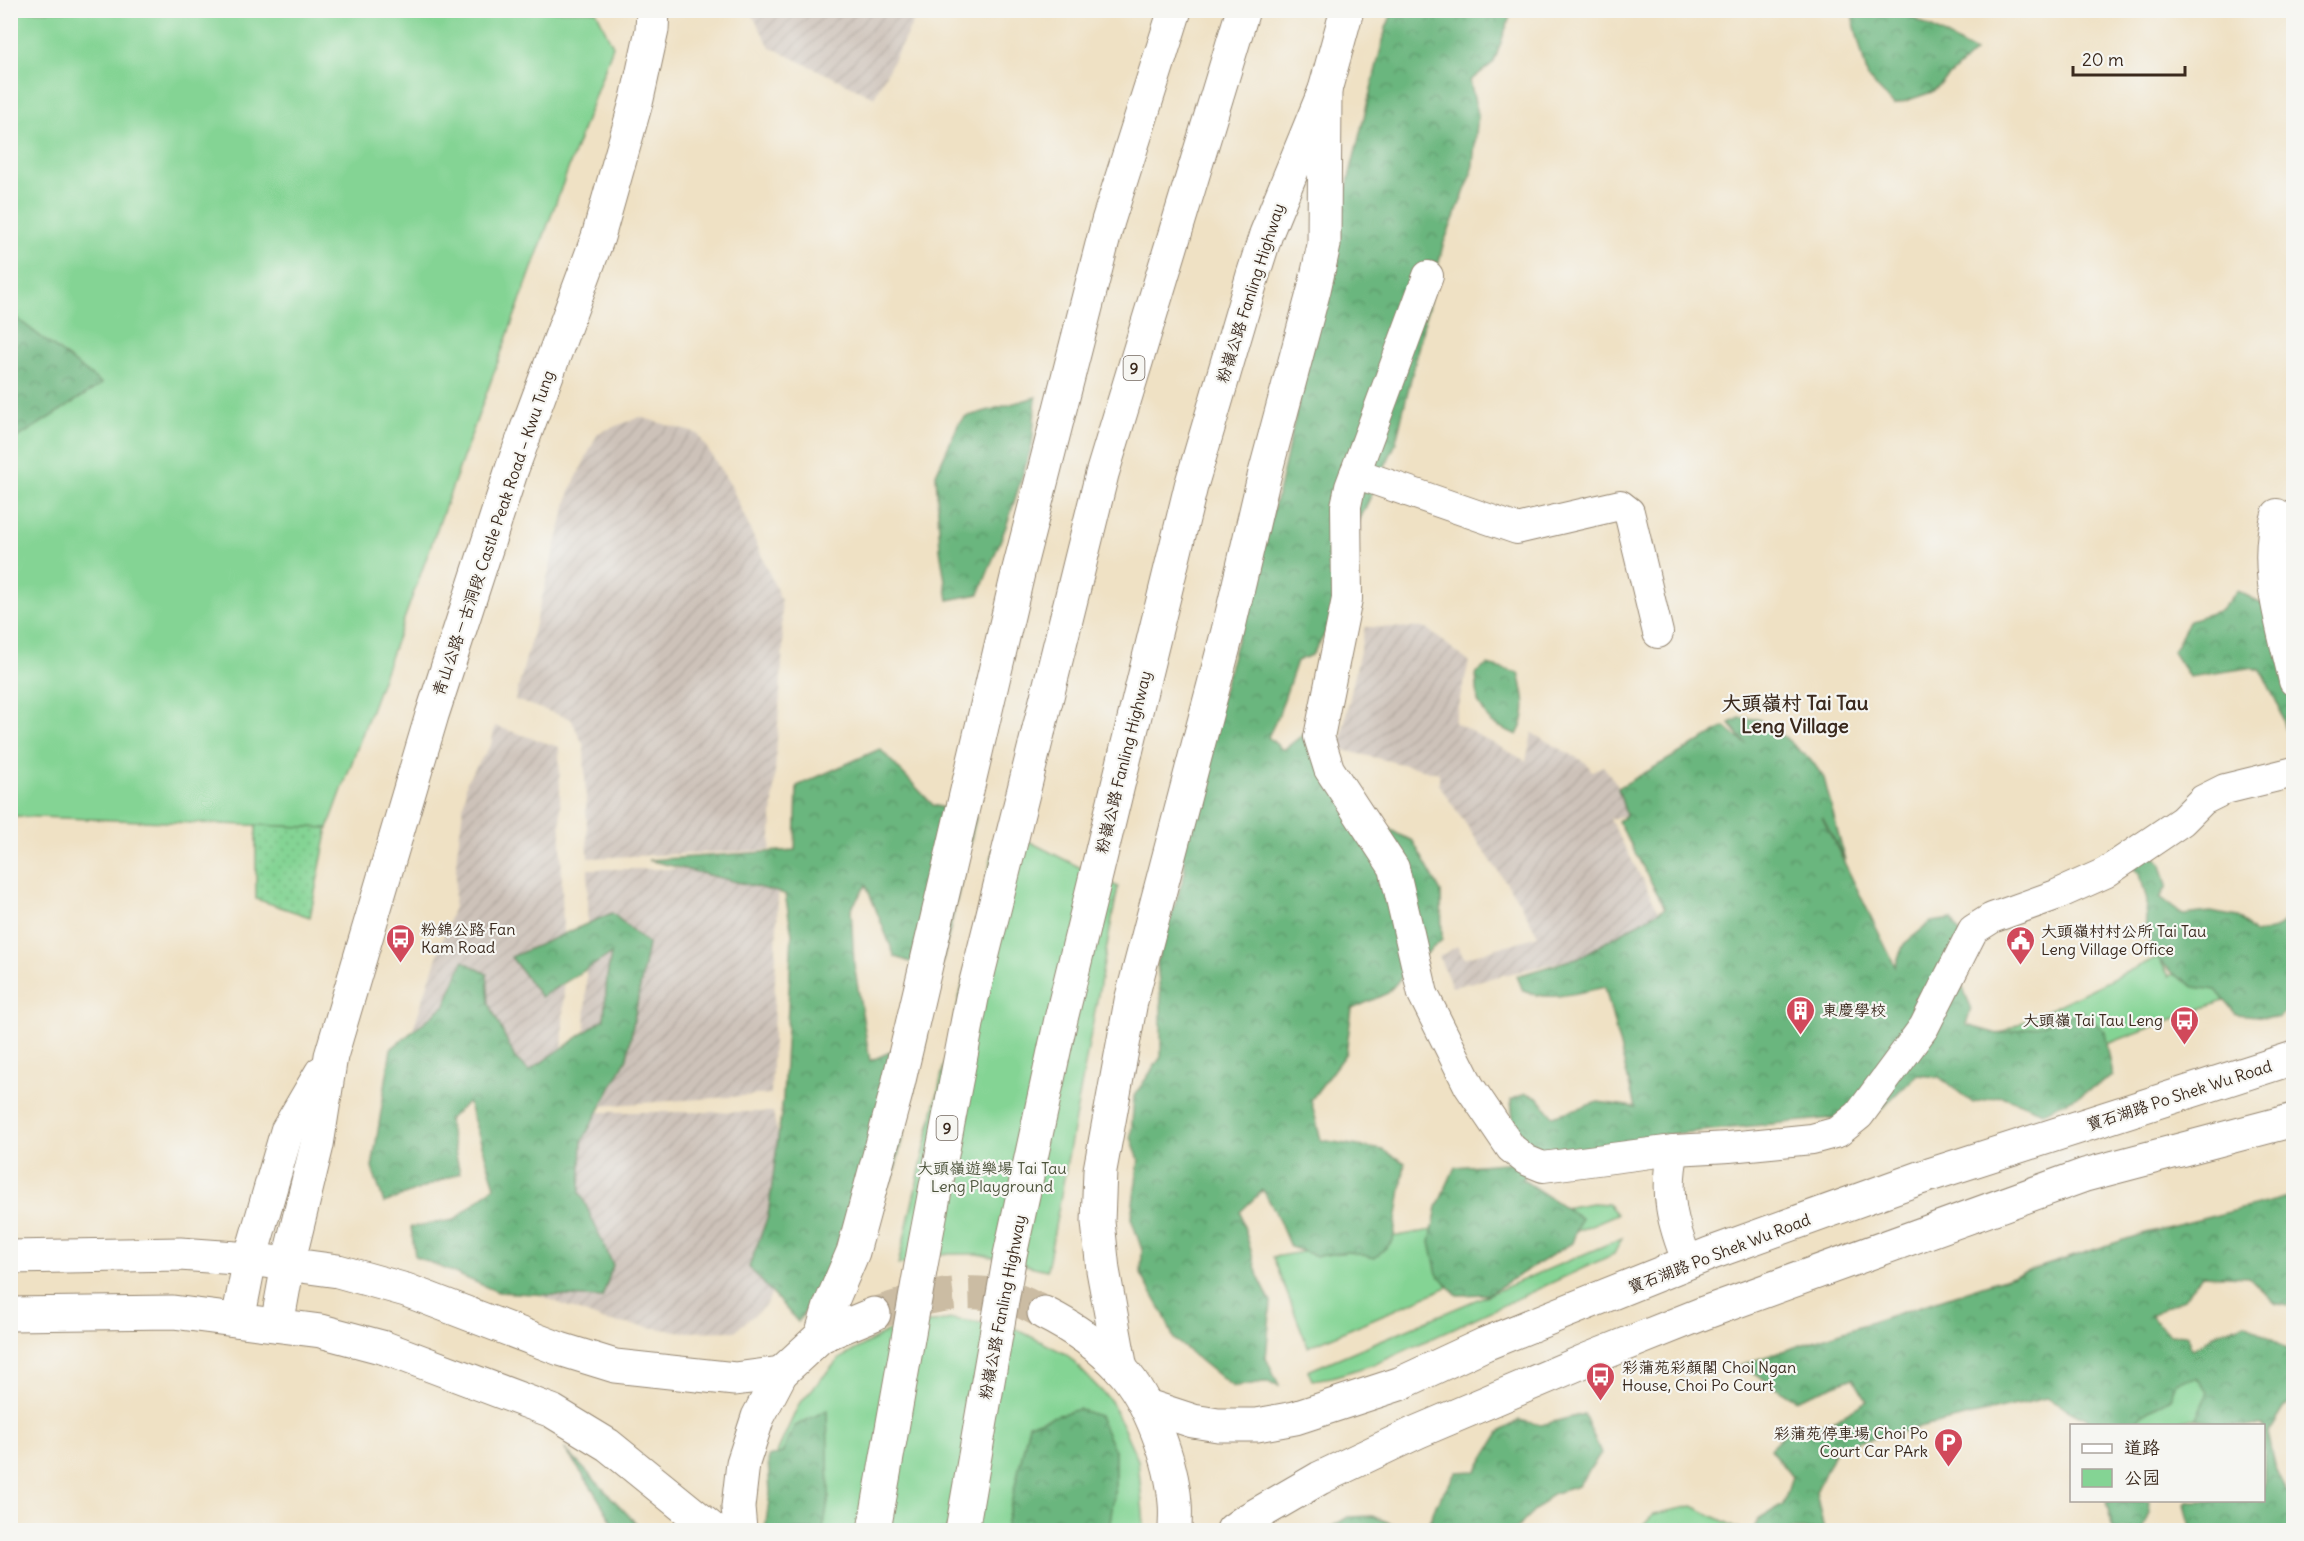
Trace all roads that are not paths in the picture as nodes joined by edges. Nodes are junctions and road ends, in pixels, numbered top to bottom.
1 (653, 10) edge
2 (1175, 10) edge
3 (1243, 10) edge
4 (1347, 10) edge
5 (1325, 90) junction
6 (1428, 276) dead end
7 (1355, 473) junction
8 (2277, 514) dead end
9 (1658, 633) dead end
10 (2294, 681) edge
11 (2294, 772) edge
12 (331, 1056) junction
13 (2294, 1058) edge
14 (2294, 1120) edge
15 (1674, 1150) junction
16 (10, 1257) edge
17 (250, 1259) junction
18 (1688, 1263) junction
19 (288, 1264) junction
20 (1044, 1313) tunnel mouth
21 (10, 1314) edge
22 (874, 1314) tunnel mouth
23 (237, 1320) junction
24 (277, 1325) junction
25 (821, 1336) junction
26 (1122, 1369) junction
27 (781, 1373) junction
28 (1147, 1406) junction
29 (713, 1530) edge
30 (740, 1530) edge
31 (874, 1530) edge
32 (962, 1530) edge
33 (1175, 1530) edge
34 (1233, 1530) edge

1 - 12 main road, 青山公路－古洞段 Castle Peak Road – Kwu Tung
2 - 25 main road
3 - 31 main road, 9, bridge
4 - 5 main road, 粉嶺公路 Fanling Highway
5 - 26 main road
5 - 32 main road, 粉嶺公路 Fanling Highway, bridge
6 - 7 street
7 - 9 street
7 - 15 street
8 - 10 street
11 - 15 street
12 - 17 main road, 青山公路－古洞段 Castle Peak Road – Kwu Tung
12 - 19 main road, 青山公路－古洞段 Castle Peak Road – Kwu Tung
13 - 18 main road, 寶石湖路 Po Shek Wu Road
14 - 34 main road
15 - 18 street
16 - 17 main road
17 - 19 main road
17 - 23 main road, 青山公路－古洞段 Castle Peak Road – Kwu Tung
18 - 28 main road, 寶石湖路 Po Shek Wu Road
19 - 24 main road, 青山公路－古洞段 Castle Peak Road – Kwu Tung
19 - 27 main road
20 - 26 main road
21 - 23 main road
22 - 25 main road
23 - 24 main road
24 - 29 main road
25 - 27 main road
26 - 28 main road
27 - 30 main road
28 - 33 main road

